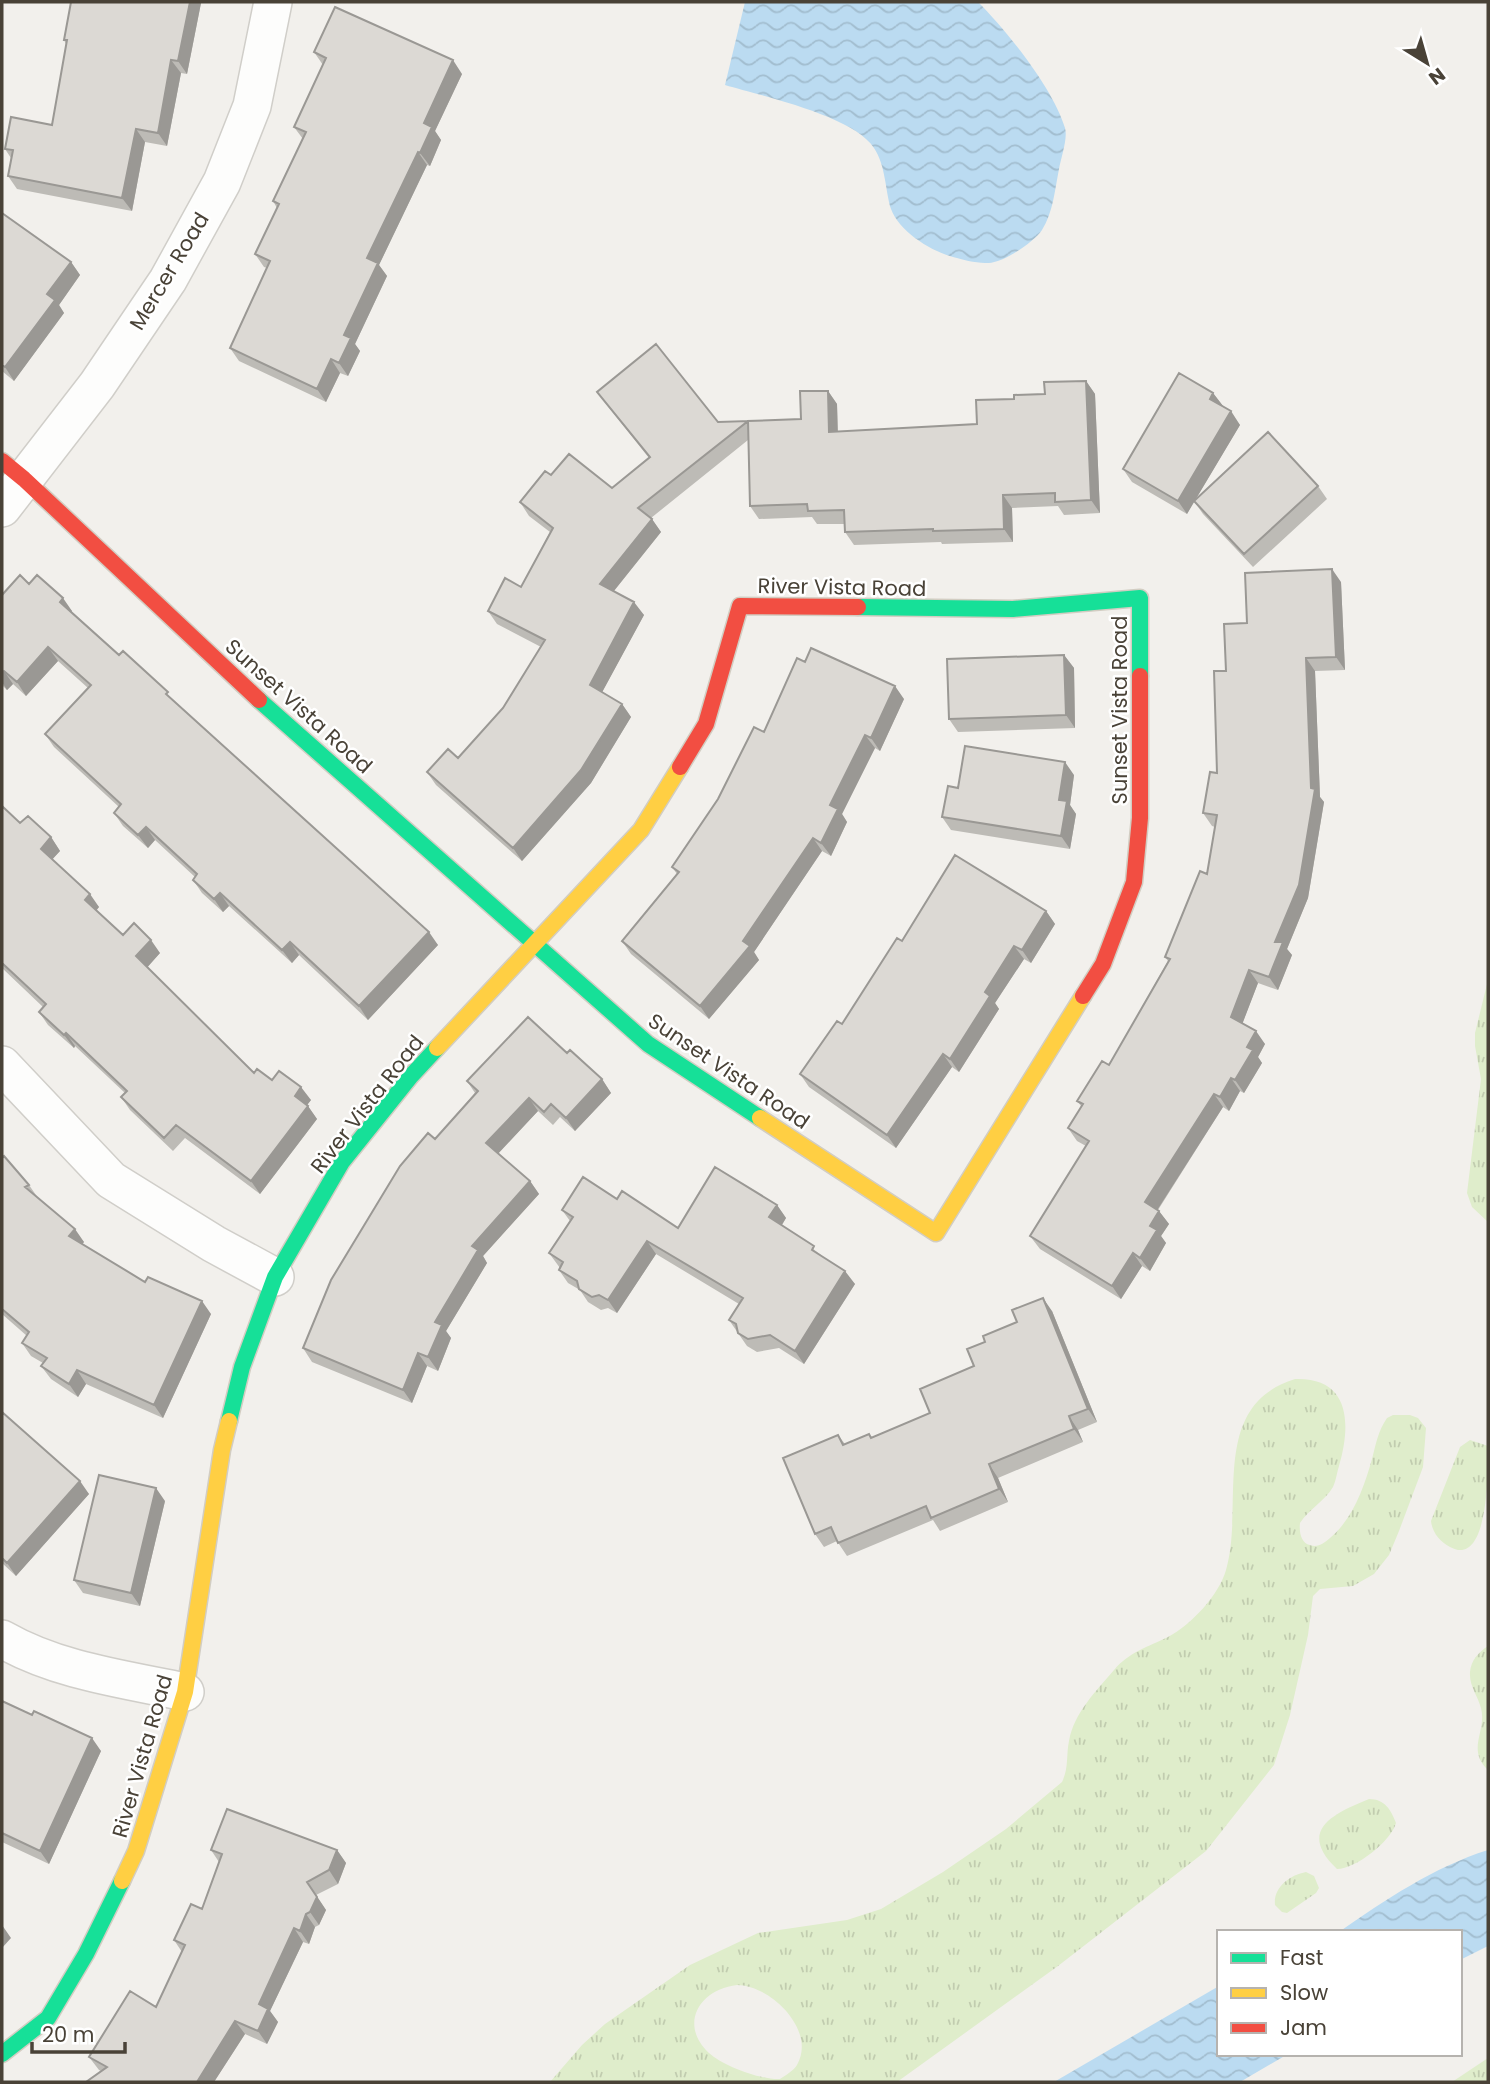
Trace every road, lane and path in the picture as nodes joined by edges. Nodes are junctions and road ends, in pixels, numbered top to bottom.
1 (273, 2) edge
2 (13, 470) edge
3 (2, 508) edge
4 (1140, 598) joint
5 (536, 944) junction
6 (2, 1065) edge
7 (275, 1277) junction
8 (2, 1639) edge
9 (185, 1692) junction
10 (2, 2054) edge

1 - 2 street, Mercer Road
2 - 3 street, Mercer Road
2 - 5 street, Sunset Vista Road
4 - 5 street, River Vista Road
4 - 5 street, Sunset Vista Road
5 - 7 street, River Vista Road
6 - 7 street
7 - 9 street, River Vista Road
8 - 9 street
9 - 10 street, River Vista Road

